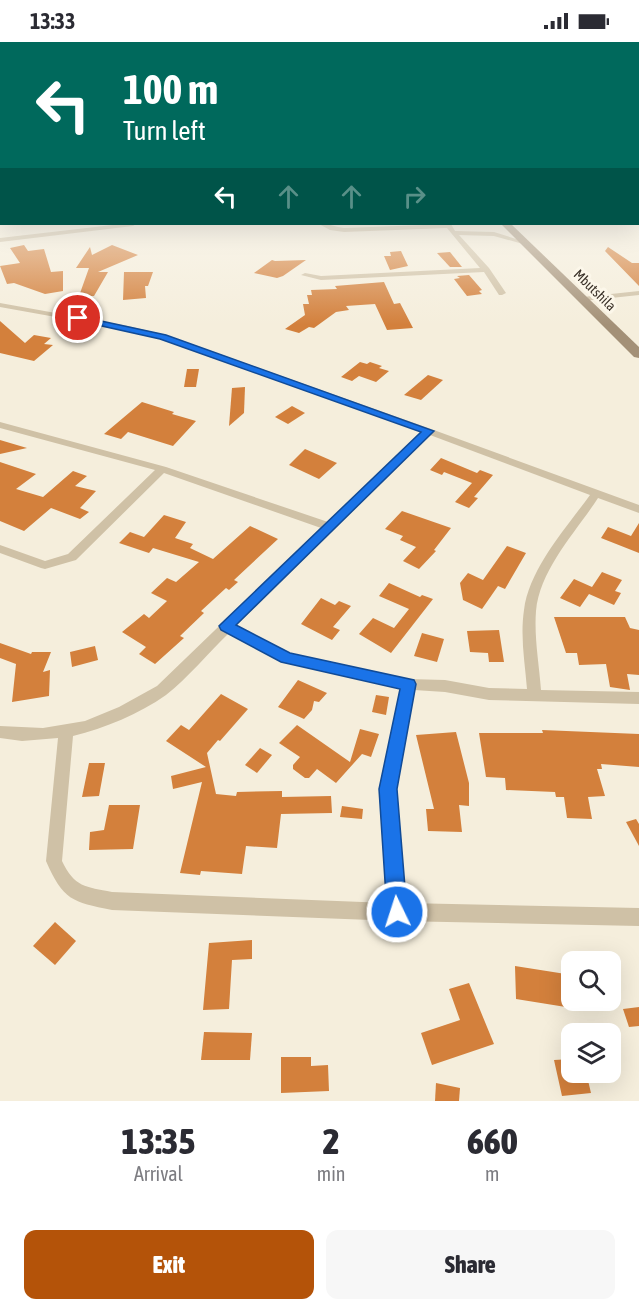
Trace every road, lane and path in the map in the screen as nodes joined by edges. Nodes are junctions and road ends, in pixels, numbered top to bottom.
1 (122, 225) edge
2 (325, 225) edge
3 (507, 225) edge
4 (450, 228) edge
5 (0, 240) edge
6 (523, 242) junction
7 (486, 270) junction
8 (305, 276) dead end
9 (639, 292) edge
10 (502, 293) dead end
11 (583, 299) junction
12 (0, 305) edge
13 (639, 354) edge
14 (0, 425) edge
15 (428, 431) junction
16 (162, 469) junction
17 (596, 493) junction
18 (639, 508) edge
19 (330, 527) junction
20 (0, 549) edge
21 (226, 626) junction
22 (408, 684) junction
23 (534, 695) junction
24 (639, 698) edge
25 (0, 732) edge
26 (66, 733) junction
27 (397, 912) junction
28 (639, 917) edge

1 - 5 street
2 - 4 street
3 - 6 street, Mbutshila
4 - 6 street
4 - 7 street
6 - 11 street, Mbutshila
7 - 8 street
7 - 10 street
9 - 11 street
11 - 13 street, Mbutshila
12 - 15 street
14 - 16 street
15 - 17 street
15 - 19 street
16 - 19 street
16 - 20 street
17 - 18 street
17 - 23 street
19 - 21 street
21 - 22 street
21 - 26 street
22 - 23 street
22 - 27 street
23 - 24 street
25 - 26 street
26 - 27 street
27 - 28 street

